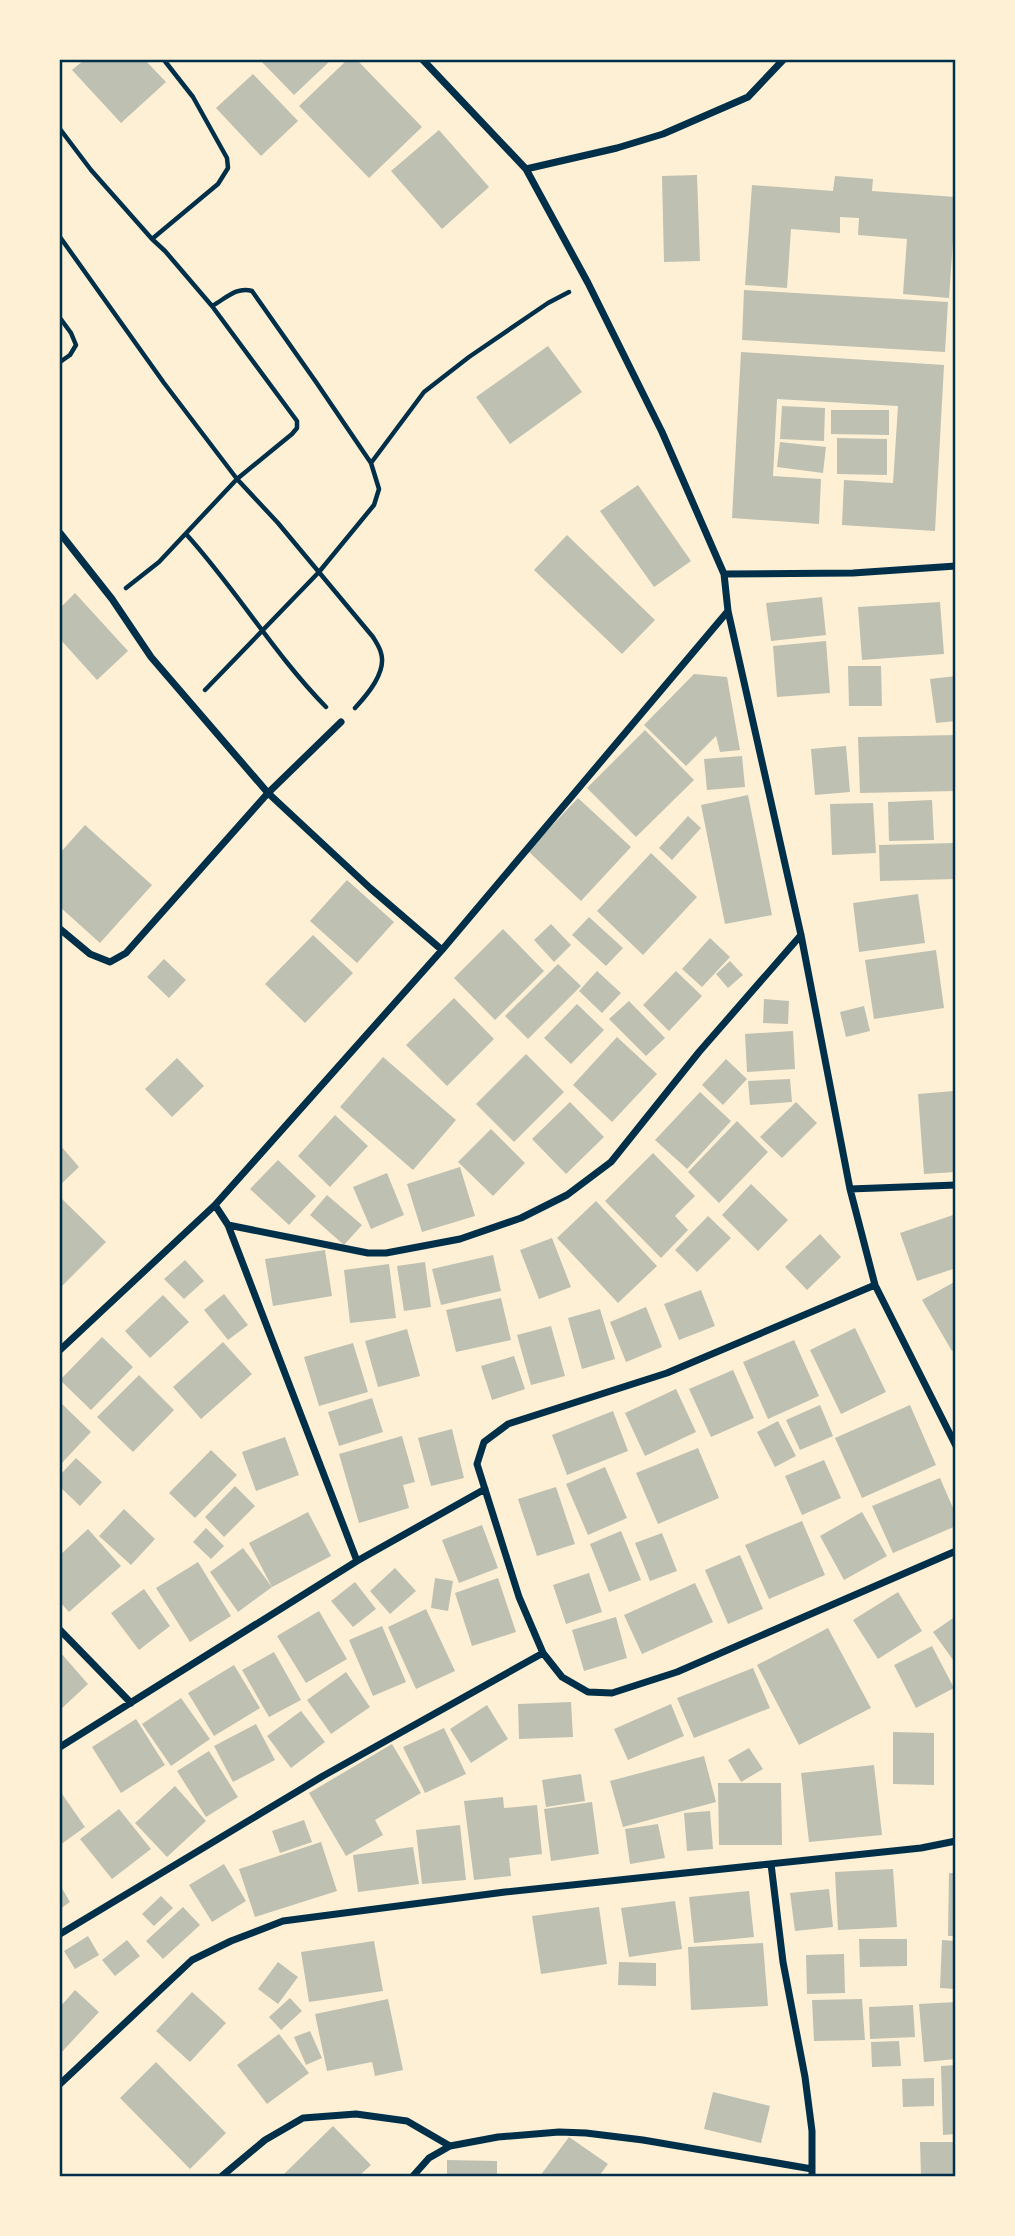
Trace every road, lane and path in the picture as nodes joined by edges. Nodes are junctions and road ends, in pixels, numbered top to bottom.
1 (164, 60) edge
2 (423, 60) edge
3 (783, 60) edge
4 (60, 129) edge
5 (526, 169) junction
6 (60, 237) edge
7 (152, 239) junction
8 (588, 282) junction
9 (212, 306) junction
10 (60, 318) edge
11 (60, 362) edge
12 (370, 463) junction
13 (237, 479) junction
14 (60, 534) edge
15 (186, 534) junction
16 (956, 566) edge
17 (319, 572) junction
18 (723, 575) junction
19 (112, 599) junction
20 (728, 611) junction
21 (263, 630) junction
22 (189, 702) junction
23 (341, 722) junction
24 (268, 793) junction
25 (60, 929) edge
26 (801, 936) junction
27 (442, 950) junction
28 (956, 1185) edge
29 (850, 1189) junction
30 (215, 1205) junction
31 (228, 1225) junction
32 (876, 1284) junction
33 (60, 1350) edge
34 (956, 1446) edge
35 (485, 1489) junction
36 (956, 1551) edge
37 (357, 1561) junction
38 (60, 1630) edge
39 (542, 1653) junction
40 (131, 1703) junction
41 (60, 1747) edge
42 (956, 1841) edge
43 (771, 1864) junction
44 (60, 1934) edge
45 (60, 2084) edge
46 (450, 2146) junction
47 (812, 2173) edge
48 (222, 2176) edge
49 (413, 2176) edge

1 - 7 path
2 - 5 street
3 - 5 street
4 - 7 path
5 - 8 street
6 - 13 path
7 - 9 path
8 - 12 path
8 - 18 street
9 - 12 path
9 - 13 path
10 - 11 path
12 - 17 path
13 - 15 path
13 - 17 path
14 - 19 street
15 - 19 path
15 - 21 path
16 - 18 street
17 - 21 path
17 - 23 path
18 - 20 street
19 - 22 street
20 - 26 street
20 - 27 street
21 - 22 path
21 - 23 path
22 - 24 street
23 - 24 street
24 - 25 street
24 - 27 street
26 - 29 street
26 - 31 street
27 - 30 street
28 - 29 street
29 - 32 street
30 - 31 street
30 - 33 street
31 - 37 street
32 - 34 street
32 - 35 street
35 - 37 street
35 - 39 street
36 - 39 street
37 - 40 street
38 - 40 street
39 - 44 street
40 - 41 street
42 - 43 street
43 - 45 street
43 - 47 street
46 - 47 street
46 - 48 street
46 - 49 street

